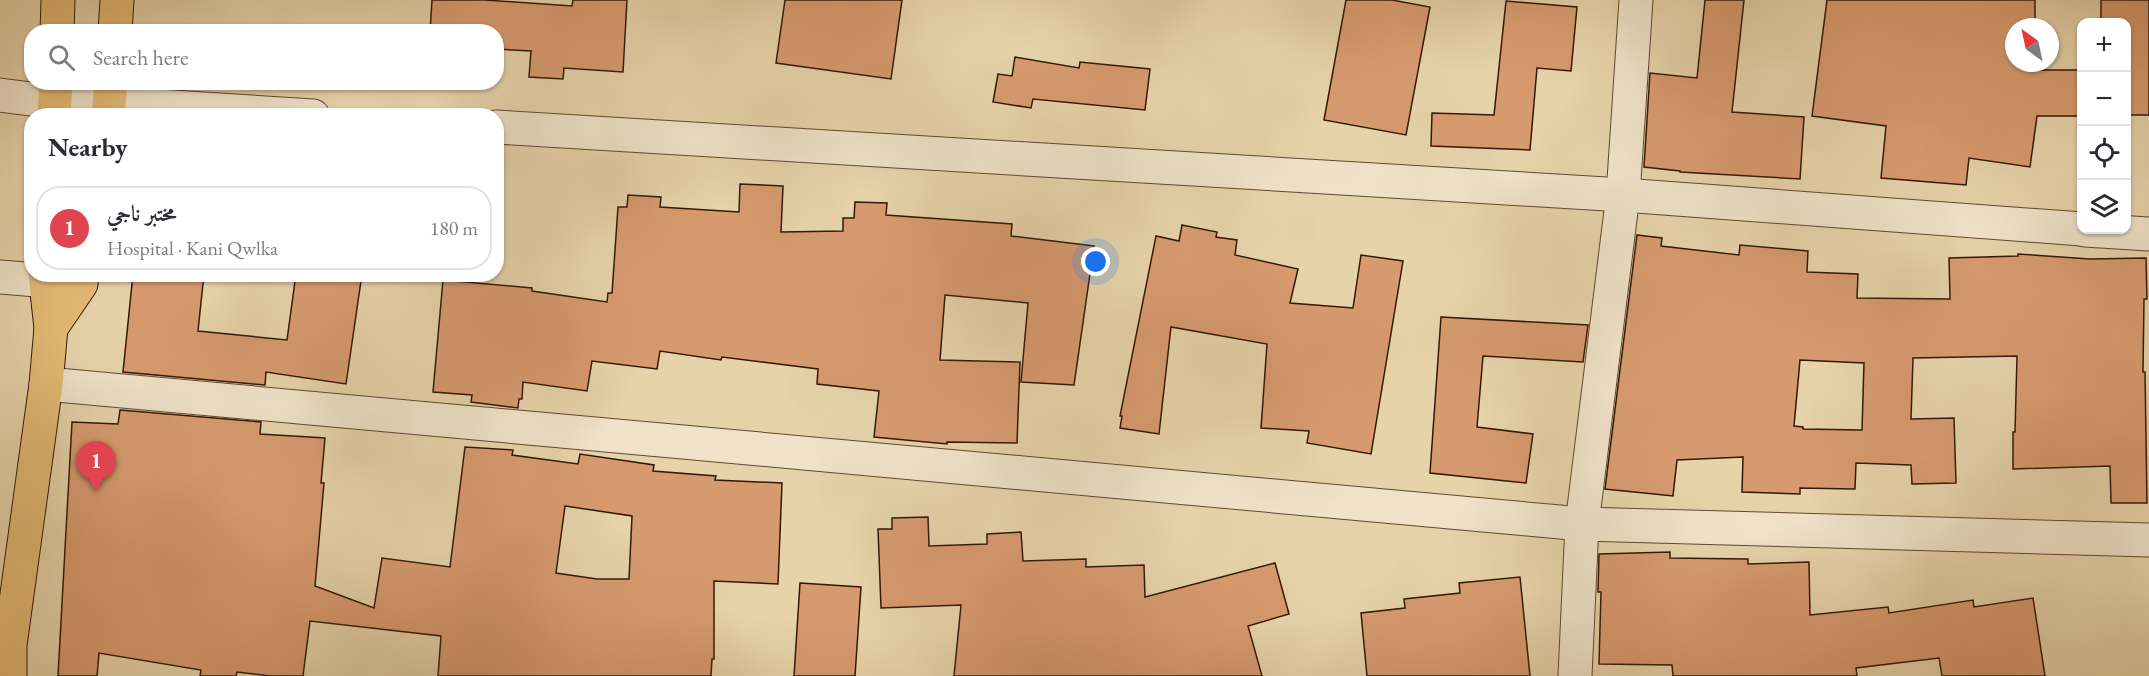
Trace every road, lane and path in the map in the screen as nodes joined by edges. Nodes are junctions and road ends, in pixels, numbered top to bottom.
1 (58, 0) edge
2 (117, 0) edge
3 (1636, 0) edge
4 (57, 24) edge
5 (116, 24) edge
6 (0, 95) edge
7 (55, 100) edge
8 (110, 100) edge
9 (212, 108) edge
10 (504, 127) edge
11 (1623, 195) junction
12 (2077, 229) edge
13 (2131, 233) edge
14 (2149, 234) edge
15 (0, 277) edge
16 (24, 278) edge
17 (45, 282) edge
18 (79, 282) edge
19 (51, 328) junction
20 (46, 384) junction
21 (1582, 524) junction
22 (2149, 540) edge
23 (7, 655) edge
24 (1575, 676) edge

1 - 4 main road
2 - 5 main road
3 - 11 street
6 - 7 street
7 - 8 street
8 - 9 street
10 - 11 street
11 - 12 street
11 - 21 street
13 - 14 street
15 - 16 street
17 - 19 main road
18 - 19 main road
19 - 20 main road
20 - 21 street
20 - 23 main road
21 - 22 street
21 - 24 street

